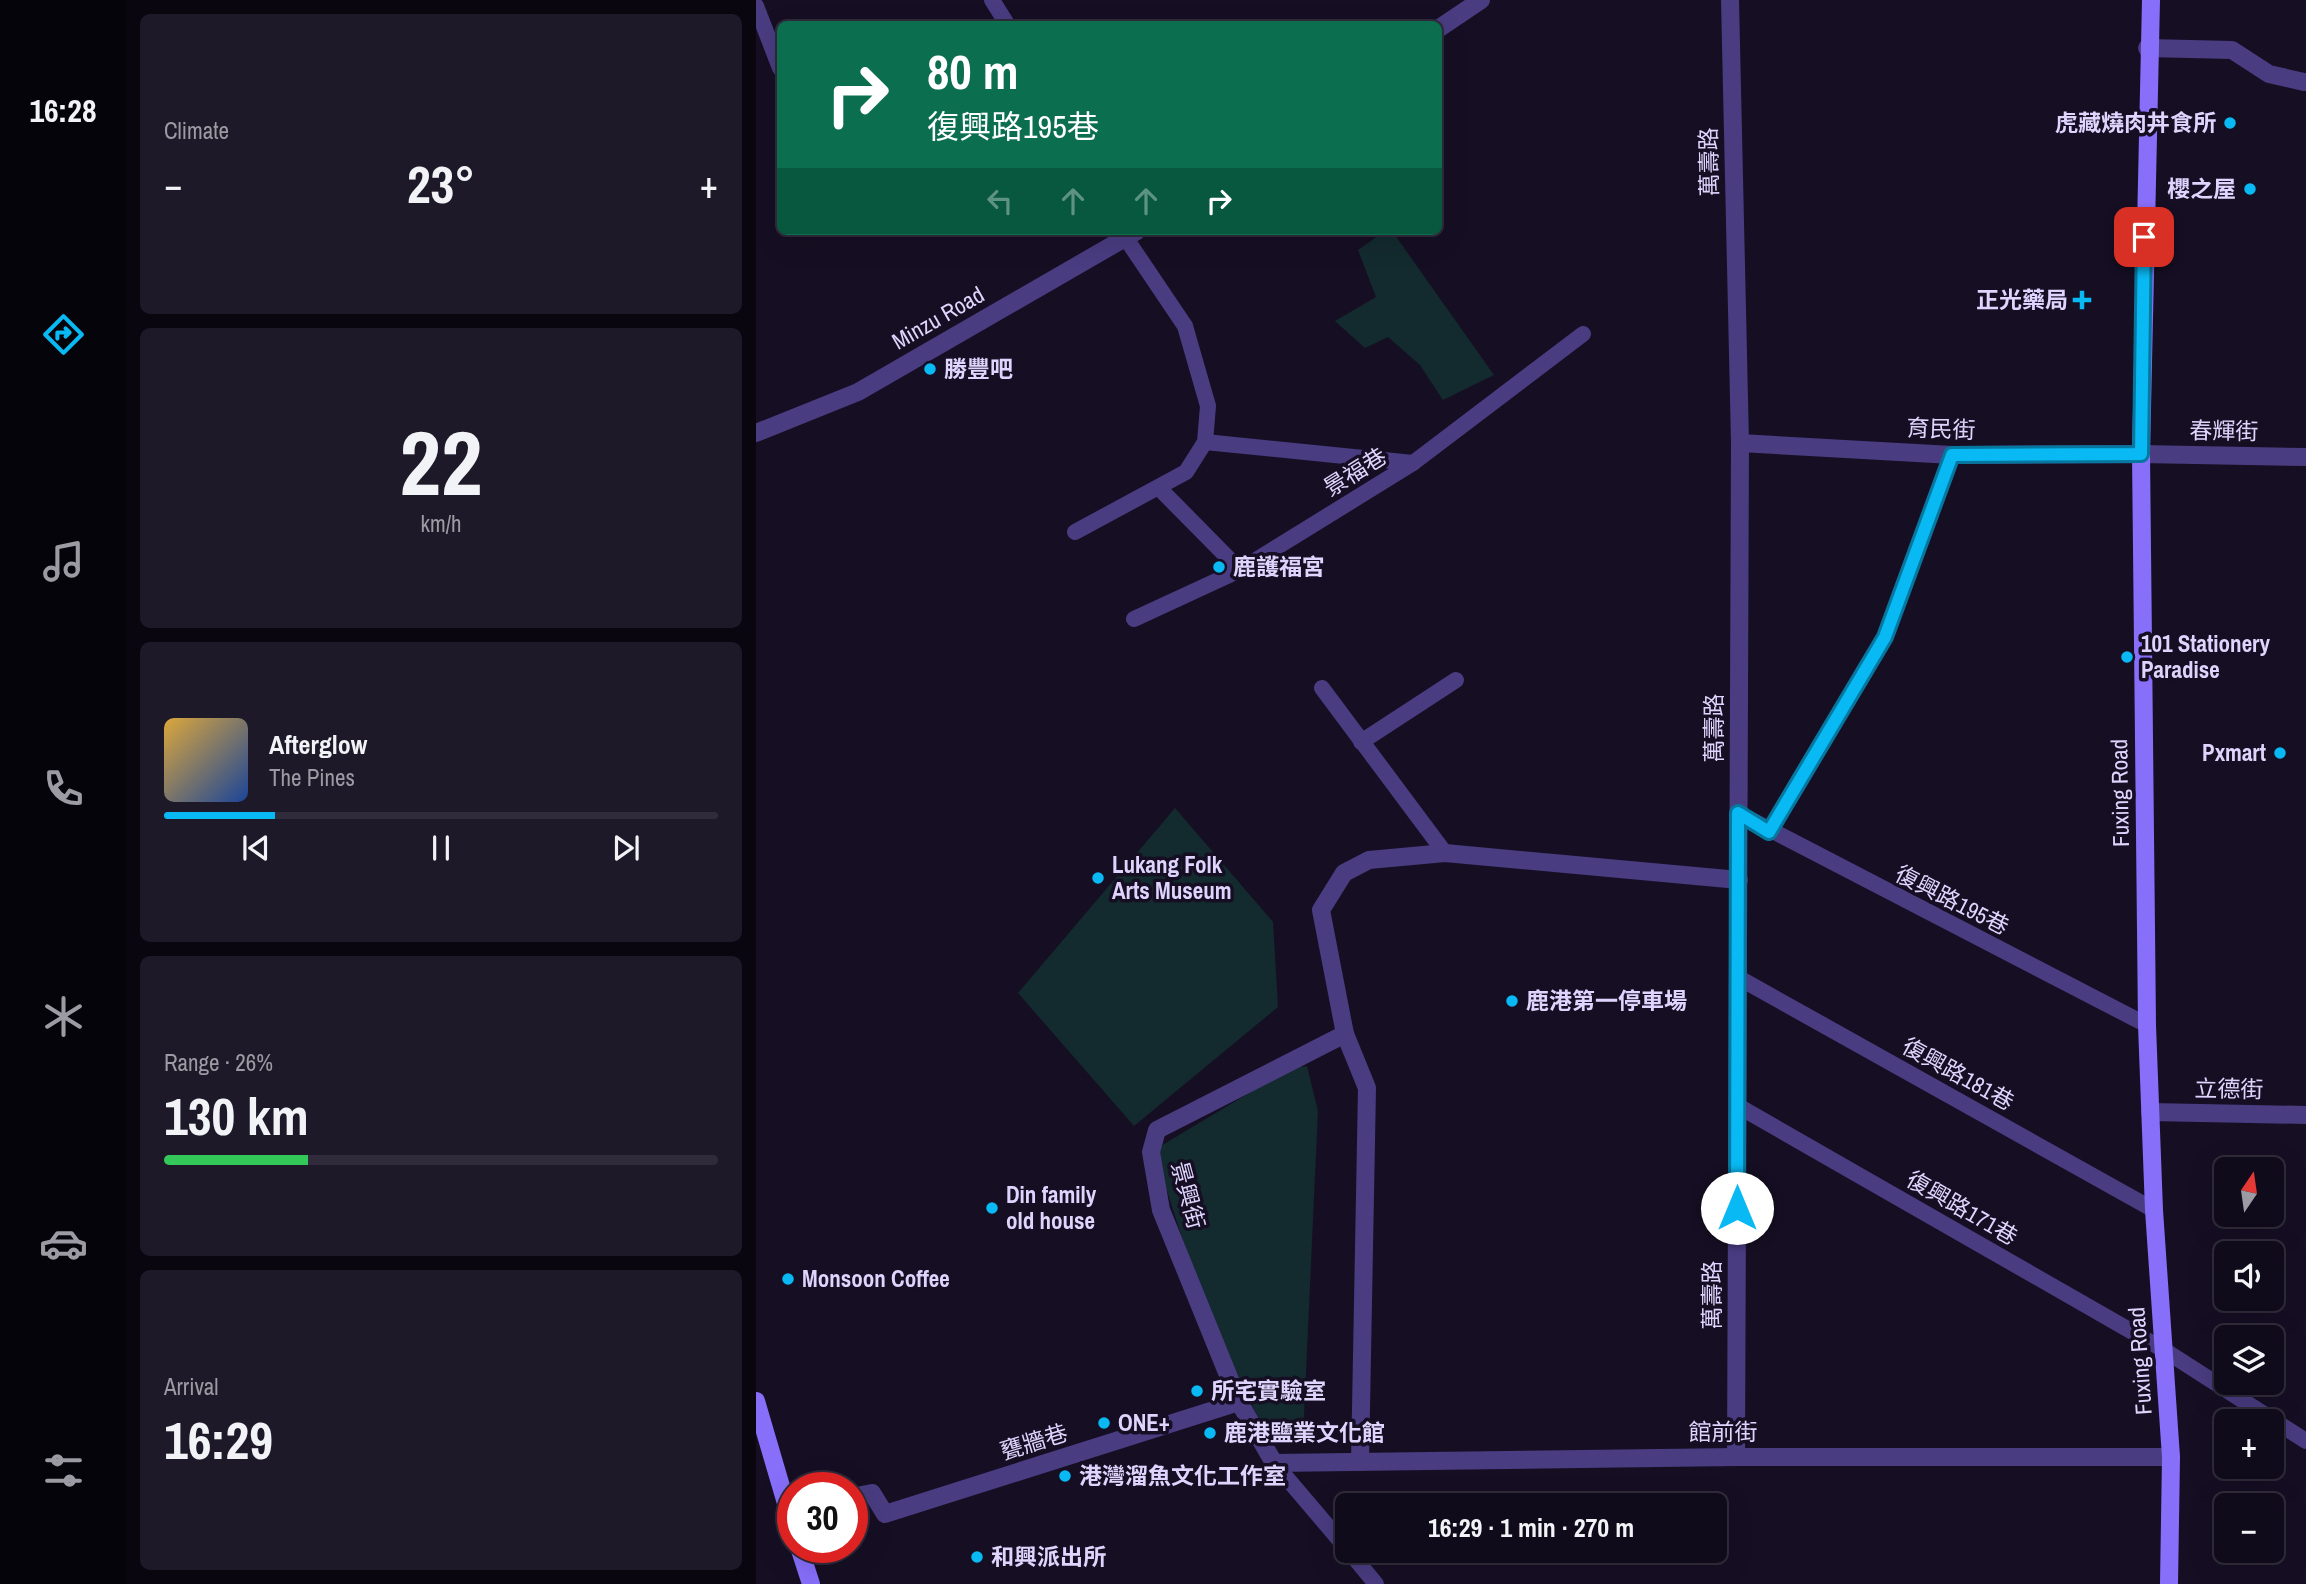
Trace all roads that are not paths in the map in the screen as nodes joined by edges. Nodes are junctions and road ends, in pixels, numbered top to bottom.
1 (992, 0) edge
2 (1481, 0) edge
3 (1730, 0) edge
4 (2151, 0) edge
5 (756, 6) edge
6 (1005, 21) edge
7 (1442, 26) edge
8 (2147, 48) junction
9 (777, 60) edge
10 (2304, 82) dead end
11 (1126, 235) edge
12 (1129, 235) edge
13 (1583, 334) dead end
14 (756, 433) edge
15 (1205, 442) junction
16 (1740, 443) junction
17 (2141, 454) junction
18 (1952, 455) junction
19 (2306, 457) edge
20 (1413, 463) junction
21 (1160, 489) junction
22 (1075, 532) dead end
23 (1240, 570) junction
24 (1134, 619) dead end
25 (1456, 680) dead end
26 (1322, 688) dead end
27 (1361, 742) junction
28 (1738, 813) junction
29 (1769, 832) junction
30 (1445, 853) junction
31 (1739, 880) junction
32 (1739, 978) junction
33 (2147, 1024) junction
34 (1345, 1034) junction
35 (1738, 1106) junction
36 (2150, 1112) junction
37 (2306, 1115) edge
38 (2154, 1210) junction
39 (2164, 1350) junction
40 (756, 1401) edge
41 (1239, 1402) junction
42 (2306, 1441) edge
43 (1736, 1457) junction
44 (2171, 1457) junction
45 (1360, 1462) junction
46 (1274, 1463) junction
47 (778, 1472) edge
48 (868, 1494) edge
49 (1335, 1535) edge
50 (804, 1563) edge
51 (1359, 1563) edge
52 (811, 1584) edge
53 (1376, 1584) edge
54 (2169, 1584) edge

1 - 6 lane
2 - 7 street
3 - 16 street, 萬壽路
4 - 8 street, Fuxing Road
5 - 9 lane
8 - 10 street
8 - 17 street, Fuxing Road
11 - 14 street, Minzu Road
12 - 15 lane
13 - 20 lane, 景福巷
15 - 20 lane
15 - 21 lane
16 - 18 street, 育民街
16 - 28 street, 萬壽路
17 - 18 street, 育民街
17 - 19 street, 春輝街
17 - 33 street, Fuxing Road
18 - 29 lane
20 - 23 lane, 景福巷
21 - 22 lane
21 - 23 lane
23 - 24 lane, 景福巷
25 - 27 lane
26 - 27 lane
27 - 30 lane
28 - 29 lane, 復興路195巷
28 - 31 street, 萬壽路
29 - 33 lane, 復興路195巷
30 - 31 street
30 - 34 street
31 - 32 street, 萬壽路
32 - 35 street, 萬壽路
32 - 38 lane, 復興路181巷
33 - 36 street, Fuxing Road
34 - 41 street, 景興街
34 - 45 street
35 - 39 lane, 復興路171巷
35 - 43 street, 萬壽路
36 - 37 street, 立德街
36 - 38 street, Fuxing Road
38 - 39 street, Fuxing Road
39 - 42 lane, 復興路171巷
39 - 44 street, Fuxing Road
40 - 47 street
41 - 46 street, 景興街
41 - 48 street, 甕牆巷
43 - 44 street, 館前街
43 - 45 street, 館前街
44 - 54 street, Fuxing Road
45 - 46 street, 館前街
46 - 49 lane
50 - 52 street
51 - 53 lane

